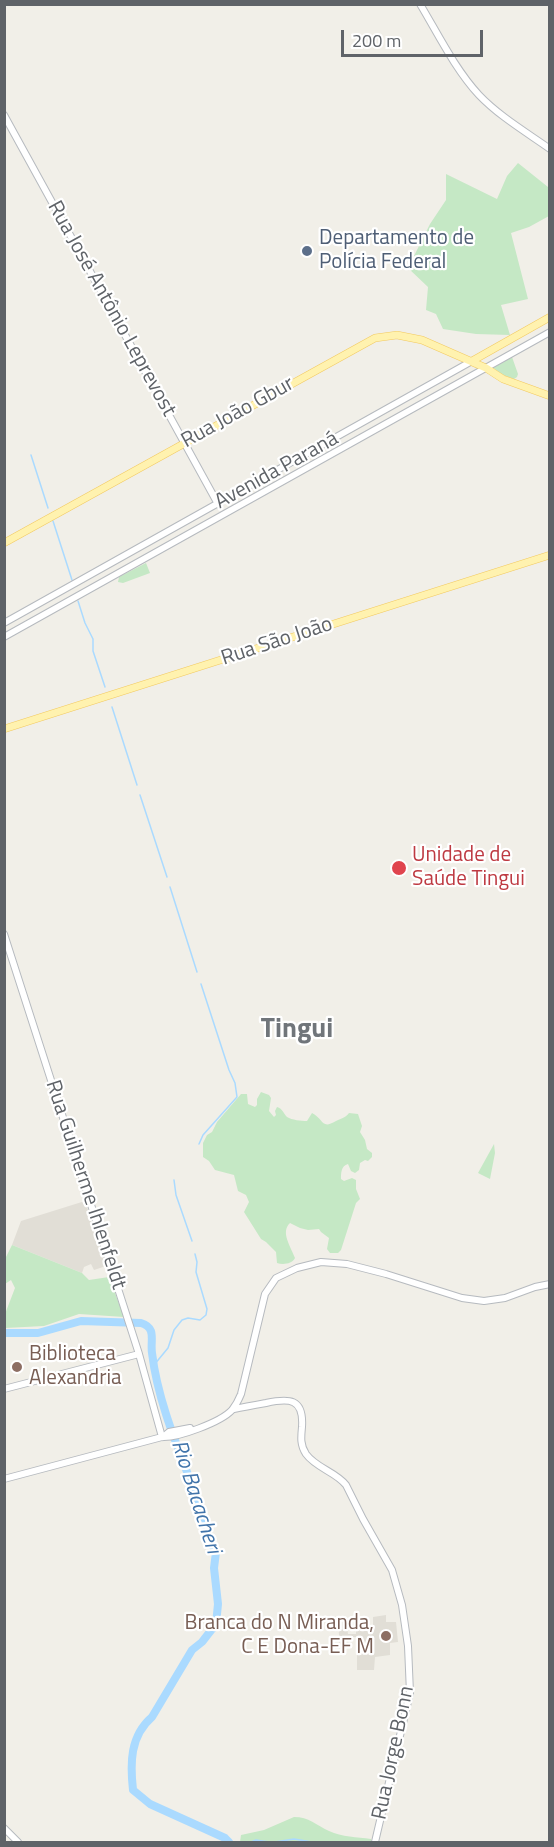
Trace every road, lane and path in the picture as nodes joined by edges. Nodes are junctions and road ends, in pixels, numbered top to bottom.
1 (420, 4) edge
2 (4, 115) edge
3 (549, 149) edge
4 (549, 317) edge
5 (549, 332) edge
6 (472, 361) junction
7 (483, 366) junction
8 (549, 396) edge
9 (185, 443) junction
10 (293, 462) junction
11 (298, 472) junction
12 (218, 504) junction
13 (4, 543) edge
14 (144, 545) junction
15 (549, 555) edge
16 (148, 556) junction
17 (4, 623) edge
18 (4, 637) edge
19 (4, 729) edge
20 (5, 935) edge
21 (549, 1284) edge
22 (139, 1354) junction
23 (4, 1389) edge
24 (234, 1408) junction
25 (162, 1437) junction
26 (4, 1479) edge
27 (4, 1828) edge
28 (18, 1842) edge
29 (375, 1842) edge

1 - 3 street
2 - 9 street, Rua José Antônio Leprevost
4 - 6 main road, Avenida Paraná
5 - 7 street, Avenida Paraná
6 - 7 main road, Rua João Gbur
6 - 9 main road, Rua João Gbur
6 - 10 street, Avenida Paraná
7 - 8 main road, Rua João Gbur
7 - 11 street, Avenida Paraná
9 - 12 street, Rua José Antônio Leprevost
9 - 13 main road, Rua João Gbur
10 - 11 street
10 - 12 street, Avenida Paraná
11 - 16 street, Avenida Paraná
12 - 14 street, Avenida Paraná
14 - 16 street
14 - 17 street, Avenida Paraná
15 - 19 main road, Rua São João
16 - 18 street, Avenida Paraná
20 - 22 street, Rua Guilherme Ihlenfeldt
21 - 24 street
22 - 23 street
22 - 25 street, Rua Guilherme Ihlenfeldt
24 - 25 street
24 - 29 street, Rua Jorge Bonn
25 - 26 street
27 - 28 street

